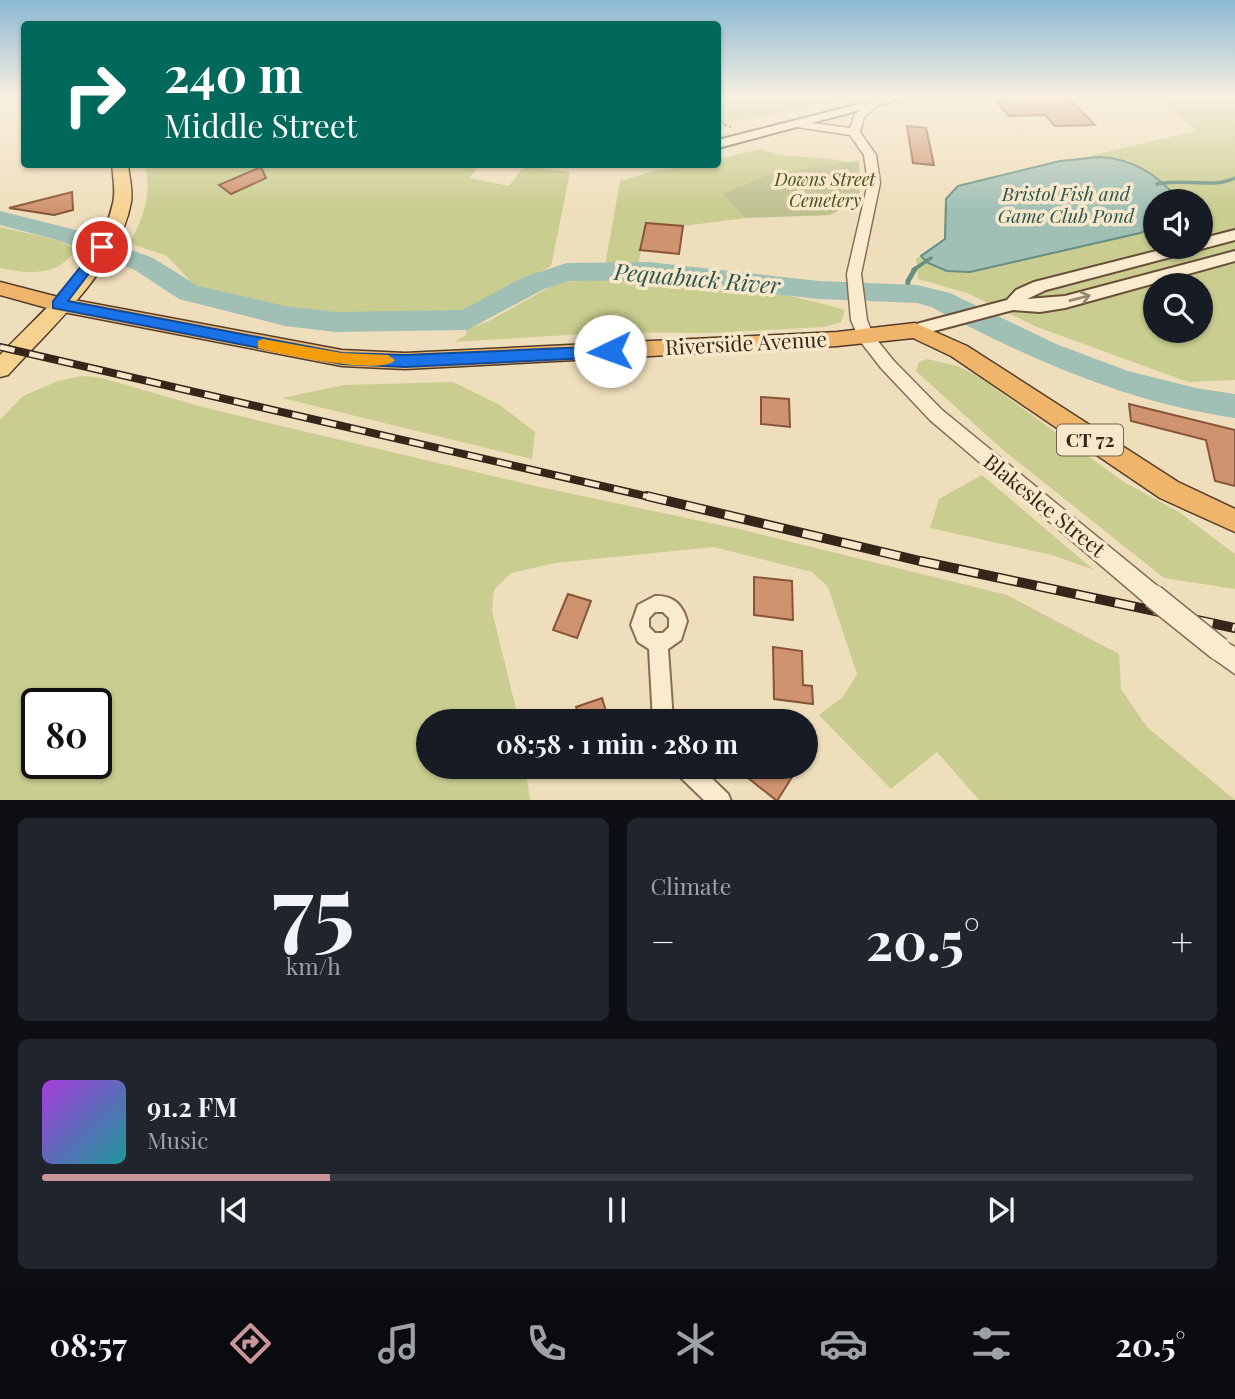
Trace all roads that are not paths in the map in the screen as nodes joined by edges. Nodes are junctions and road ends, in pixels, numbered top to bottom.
1 (752, 135) edge
2 (855, 135) edge
3 (721, 143) edge
4 (120, 168) edge
5 (1235, 235) edge
6 (1213, 241) edge
7 (1235, 256) edge
8 (1144, 259) edge
9 (0, 288) edge
10 (58, 304) junction
11 (1008, 306) junction
12 (915, 331) junction
13 (866, 337) junction
14 (0, 369) edge
15 (1235, 521) edge
16 (658, 642) dead end
17 (1227, 655) edge
18 (660, 709) edge
19 (698, 779) edge
20 (721, 800) edge

1 - 3 main road
2 - 13 street
4 - 10 main road
5 - 6 main road
11 -> 7 main road
8 - 11 main road
9 - 10 highway, Riverside Avenue
10 - 13 highway, Riverside Avenue
10 - 14 main road
11 - 12 main road
12 - 13 highway, Riverside Avenue
12 - 15 highway, CT 72
13 - 17 street, Blakeslee Street, bridge
16 - 18 street
19 - 20 street

